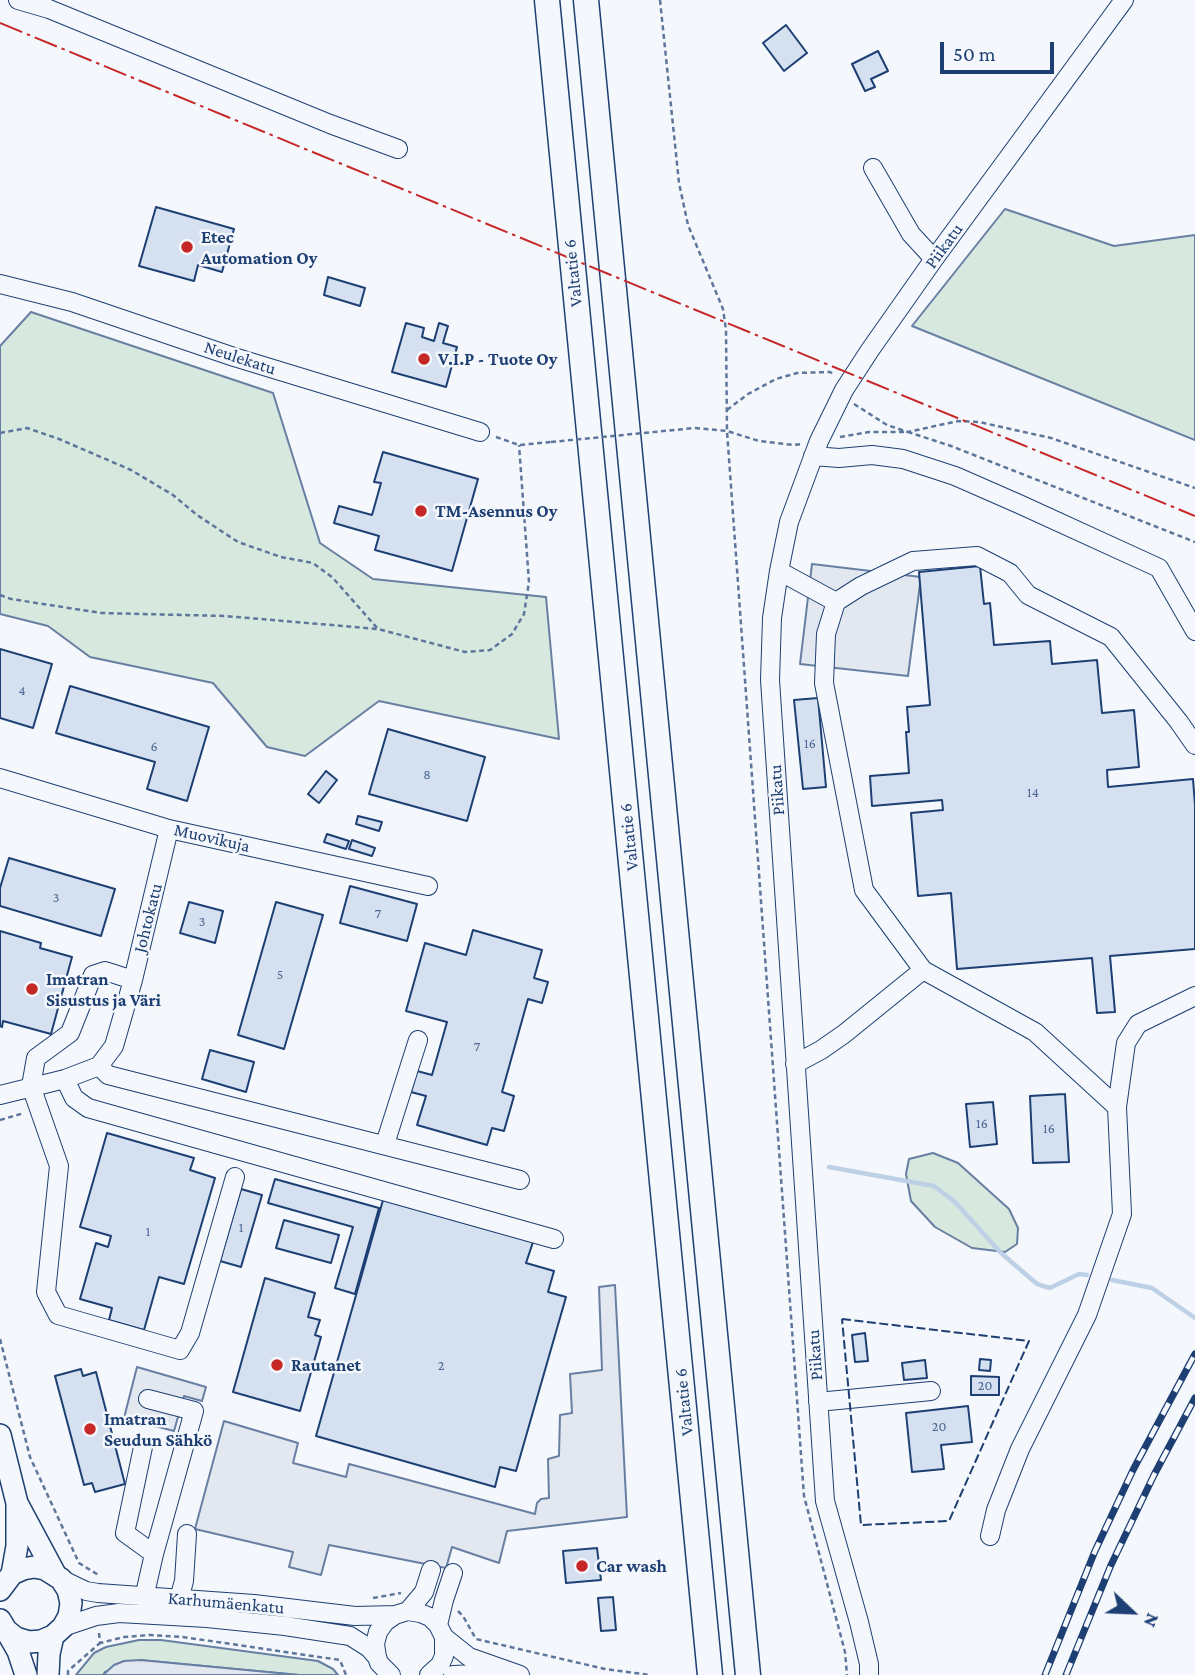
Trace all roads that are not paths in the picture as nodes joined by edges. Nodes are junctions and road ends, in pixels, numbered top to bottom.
1 (18, 0) edge
2 (547, 0) edge
3 (586, 0) edge
4 (1124, 0) edge
5 (398, 149) dead end
6 (873, 168) dead end
7 (934, 259) junction
8 (0, 284) edge
9 (480, 432) road end
10 (813, 456) junction
11 (779, 571) junction
12 (836, 602) junction
13 (1195, 631) edge
14 (1195, 745) edge
15 (0, 778) edge
16 (169, 829) junction
17 (428, 886) dead end
18 (923, 970) junction
19 (133, 980) junction
20 (1195, 996) edge
21 (418, 1040) dead end
22 (794, 1063) junction
23 (99, 1066) junction
24 (65, 1079) junction
25 (31, 1086) junction
26 (0, 1095) edge
27 (1117, 1107) junction
28 (384, 1144) junction
29 (235, 1177) dead end
30 (520, 1180) dead end
31 (554, 1239) dead end
32 (931, 1391) dead end
33 (148, 1399) dead end
34 (818, 1402) junction
35 (0, 1435) edge
36 (143, 1447) dead end
37 (16, 1503) junction
38 (187, 1534) dead end
39 (990, 1536) dead end
40 (154, 1554) junction
41 (431, 1570) dead end
42 (453, 1573) dead end
43 (58, 1577) junction
44 (6, 1582) edge
45 (144, 1598) junction
46 (178, 1599) junction
47 (402, 1613) junction
48 (3, 1625) edge
49 (441, 1631) junction
50 (58, 1632) junction
51 (377, 1657) junction
52 (709, 1665) edge
53 (748, 1667) edge
54 (514, 1674) edge
55 (26, 1675) edge
56 (48, 1675) edge
57 (391, 1675) edge
58 (429, 1675) edge
59 (453, 1675) edge
60 (869, 1675) edge

1 - 5 street
2 - 52 highway, Valtatie 6
3 - 53 highway
4 - 7 street, Piikatu
6 - 7 street
7 - 10 street, Piikatu
8 - 9 street, Neulekatu
10 - 11 street, Piikatu
10 - 13 street
11 - 12 street
11 - 22 street, Piikatu
12 - 14 street
12 - 18 street
15 - 16 street, Muovikuja
16 - 17 street, Muovikuja
16 - 19 street, Johtokatu
18 - 22 street
18 - 27 street
19 - 23 street, Johtokatu
19 - 25 street
20 - 27 street
21 - 28 street
22 - 34 street, Piikatu
23 - 24 street
23 - 28 street
24 - 25 street
24 - 31 street
25 - 26 street
25 - 29 street
27 - 39 street
28 - 30 street
32 - 34 street
33 - 40 street
34 - 60 street, Piikatu
35 - 37 main road
36 - 40 street
37 - 43 main road
37 - 44 main road
38 - 46 street
40 - 45 street
41 - 47 street
42 - 49 street
43 - 44 main road
43 - 45 street, Karhumäenkatu
43 - 50 main road
45 - 46 street, Karhumäenkatu
46 - 47 street, Karhumäenkatu
47 - 49 street
47 - 51 street
48 - 50 main road
48 - 55 main road
49 - 54 street
49 - 58 street
50 - 51 street, Karhumäenkatu
50 - 56 main road
51 - 57 street, Karhumäenkatu
54 - 59 street

